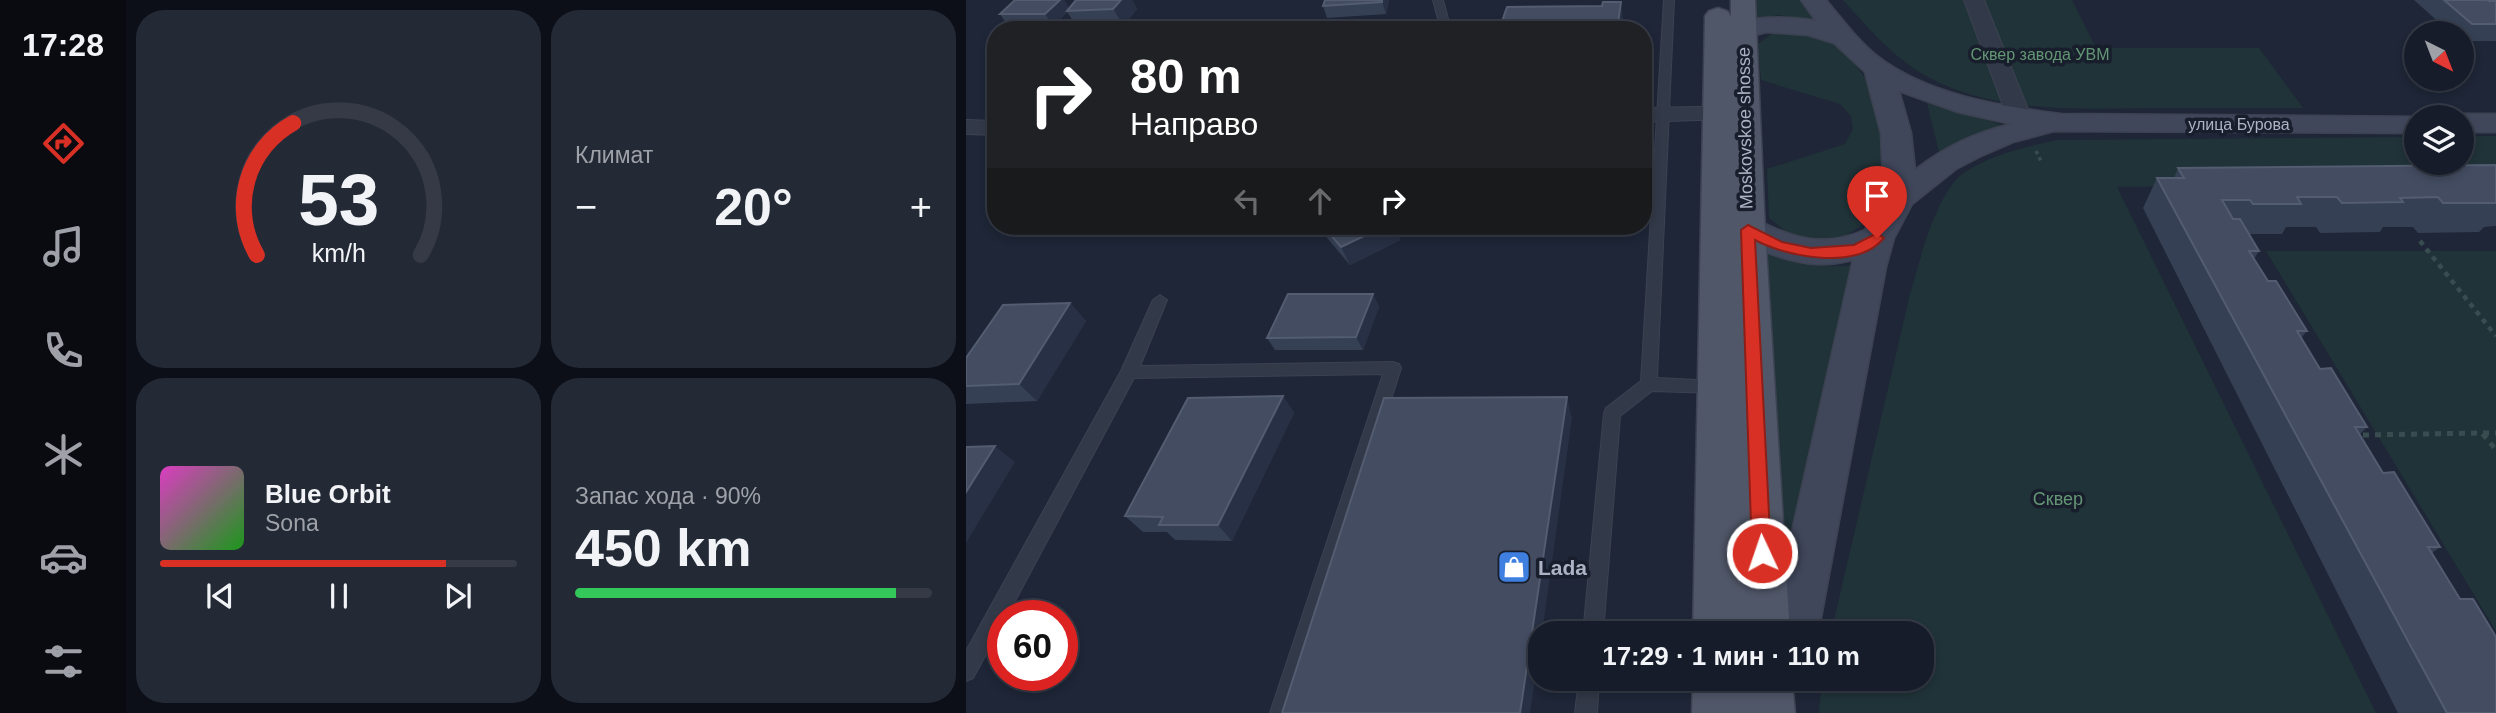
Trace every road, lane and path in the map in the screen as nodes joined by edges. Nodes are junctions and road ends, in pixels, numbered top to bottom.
1 (1438, 0) edge
2 (1669, 0) edge
3 (1718, 0) edge
4 (1812, 0) edge
5 (1974, 0) edge
6 (1444, 21) edge
7 (1734, 22) edge
8 (1844, 38) junction
9 (1878, 70) junction
10 (1730, 113) junction
11 (1653, 115) edge
12 (2020, 119) junction
13 (2061, 123) junction
14 (2474, 123) edge
15 (2496, 123) edge
16 (2404, 124) edge
17 (966, 127) edge
18 (987, 128) edge
19 (1899, 198) junction
20 (1652, 205) edge
21 (1732, 220) junction
22 (1652, 235) edge
23 (1877, 238) junction
24 (2420, 241) dead end
25 (1160, 300) dead end
26 (2496, 336) edge
27 (1129, 372) junction
28 (1650, 384) junction
29 (1716, 387) junction
30 (2482, 433) junction
31 (2496, 433) edge
32 (2363, 435) edge
33 (2496, 450) edge
34 (1594, 621) edge
35 (1718, 621) edge
36 (1764, 621) edge
37 (1796, 621) edge
38 (966, 671) edge
39 (1588, 691) edge
40 (1718, 691) edge
41 (1768, 691) edge
42 (1782, 691) edge
43 (1281, 713) edge
44 (1586, 713) edge
45 (1718, 713) edge
46 (1769, 713) edge
47 (1777, 713) edge

1 - 6 lane
2 - 11 lane
3 - 7 main road, Moskovskoe shosse
4 - 8 main road
5 - 12 street
7 - 8 main road
7 - 10 main road, Moskovskoe shosse
8 - 9 main road
9 - 12 main road
9 - 19 main road
10 - 11 street
10 - 21 main road, Moskovskoe shosse
11 - 20 lane
12 - 13 main road
13 - 16 main road, улица Бурова
13 - 19 main road
14 - 15 main road
17 - 18 street
19 - 23 main road
21 - 23 main road
21 - 29 main road, Moskovskoe shosse
21 - 36 main road, Moskovskoe shosse
22 - 28 lane
23 - 37 main road
24 - 26 path
25 - 27 lane
27 - 38 lane
27 - 43 lane
28 - 29 lane
28 - 34 lane
29 - 35 main road, Moskovskoe shosse
30 - 31 path
30 - 32 path
30 - 33 path
39 - 44 lane
40 - 45 main road
41 - 46 main road
42 - 47 main road

